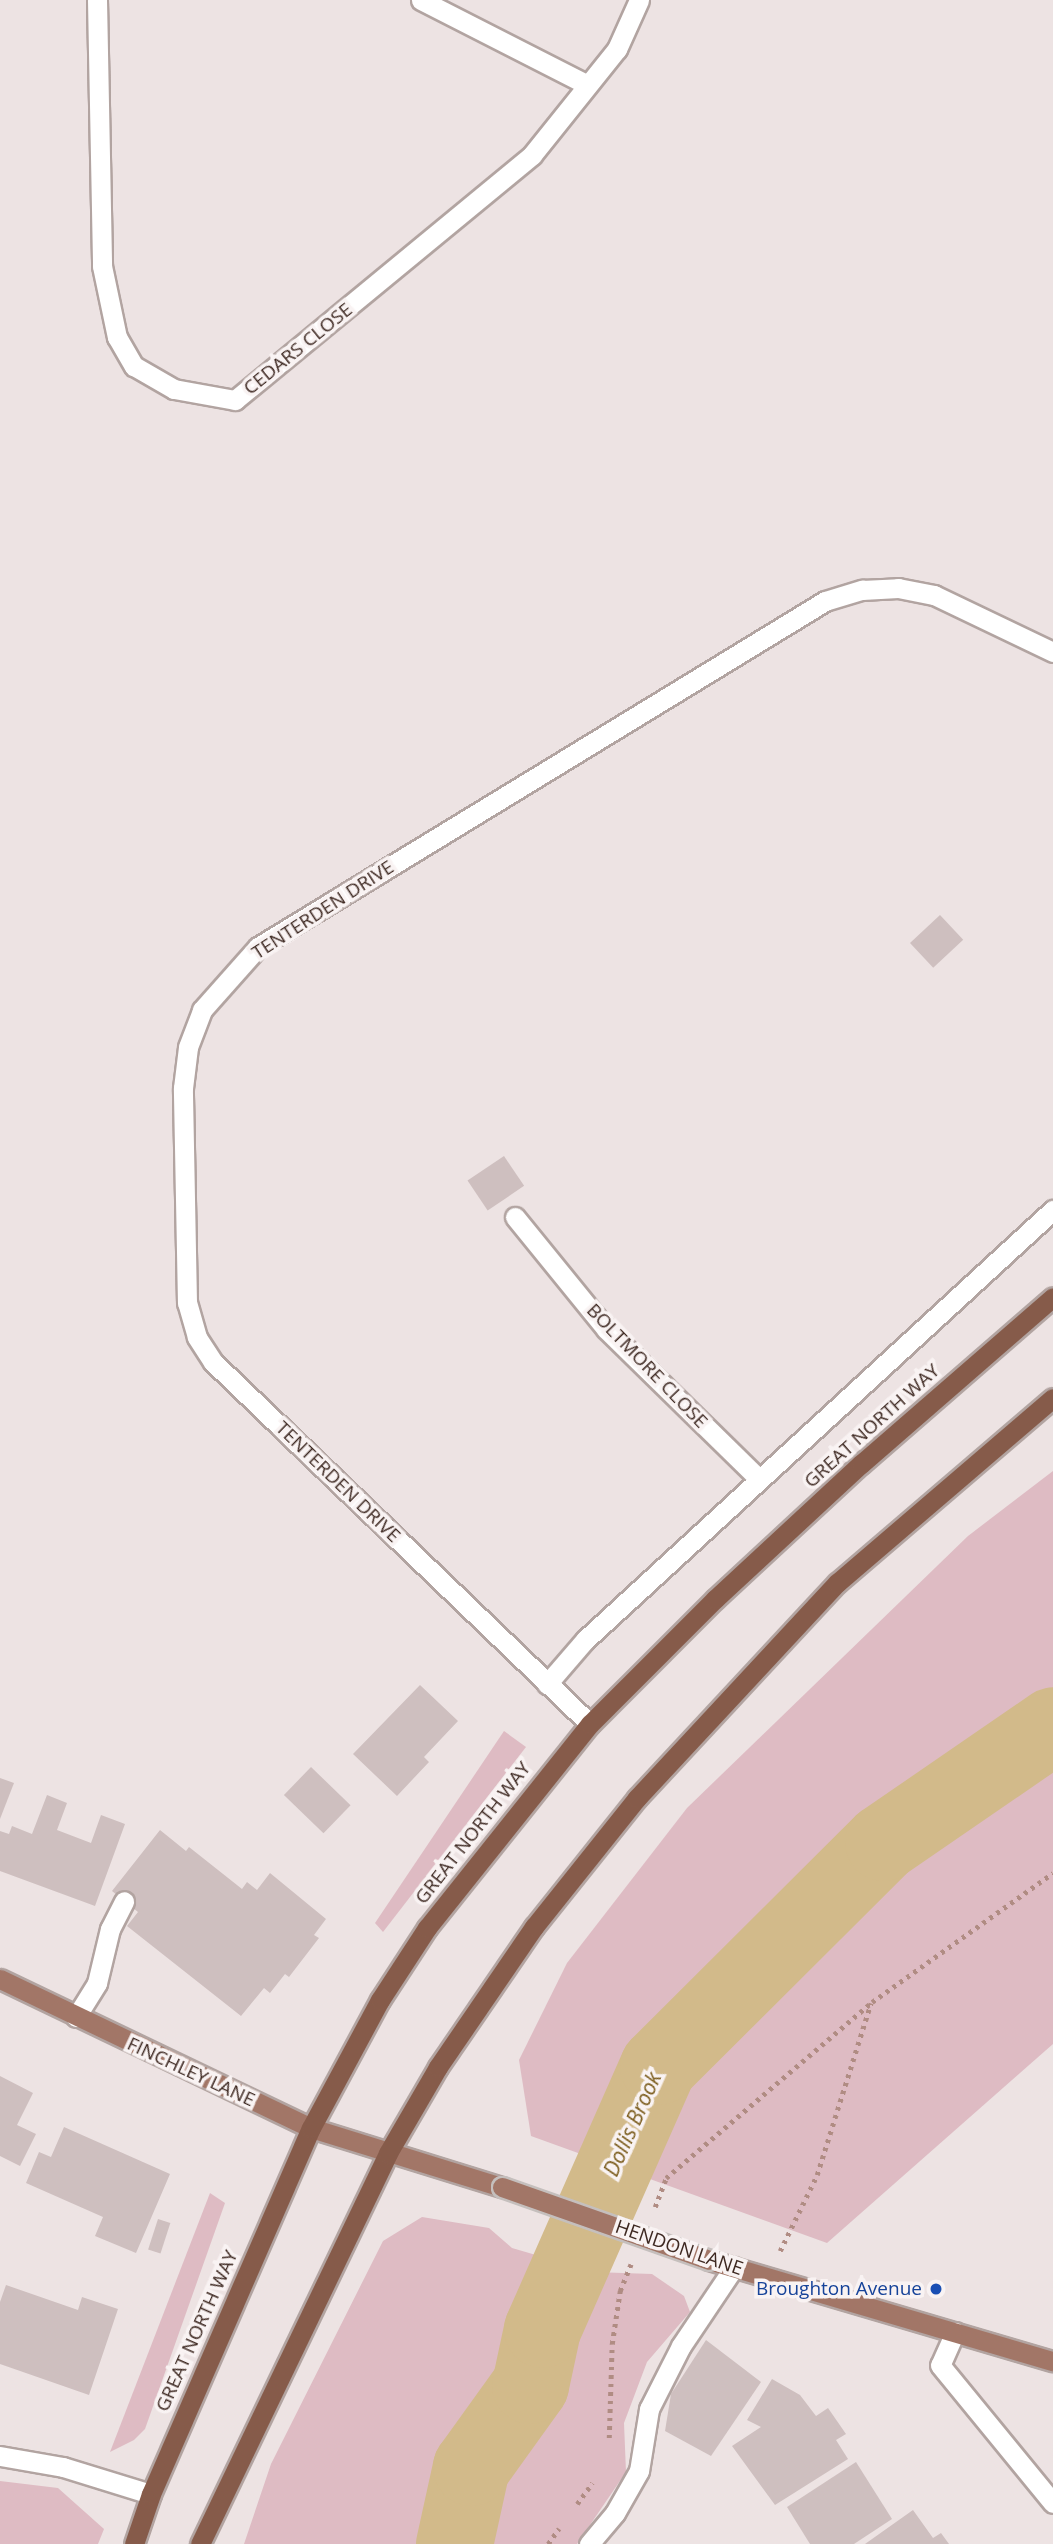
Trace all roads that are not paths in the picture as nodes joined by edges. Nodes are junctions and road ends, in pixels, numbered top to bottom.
1 (97, 0) edge
2 (421, 0) edge
3 (639, 0) edge
4 (586, 84) junction
5 (1053, 652) edge
6 (1053, 1210) edge
7 (515, 1217) dead end
8 (1053, 1297) edge
9 (1053, 1398) edge
10 (758, 1478) junction
11 (547, 1684) junction
12 (590, 1724) junction
13 (124, 1901) dead end
14 (0, 1979) edge
15 (76, 2017) junction
16 (311, 2128) junction
17 (388, 2152) junction
18 (734, 2267) junction
19 (955, 2332) junction
20 (1053, 2360) edge
21 (0, 2456) edge
22 (151, 2494) junction
23 (1053, 2503) edge
24 (134, 2544) edge
25 (200, 2544) edge
26 (589, 2544) edge

1 - 4 street, CEDARS CLOSE
2 - 4 street
3 - 4 street, CEDARS CLOSE
5 - 11 street, TENTERDEN DRIVE
6 - 10 street, GREAT NORTH WAY
7 - 10 street, BOLTMORE CLOSE
8 - 12 highway, GREAT NORTH WAY
9 - 17 highway
10 - 11 street, GREAT NORTH WAY
11 - 12 street, TENTERDEN DRIVE
12 - 16 highway, GREAT NORTH WAY
13 - 15 street
14 - 15 main road, FINCHLEY LANE
15 - 16 main road, FINCHLEY LANE
16 - 17 main road, FINCHLEY LANE
16 - 22 highway, GREAT NORTH WAY
17 - 18 main road, HENDON LANE, bridge
17 - 25 highway
18 - 19 main road, HENDON LANE
18 - 26 street
19 - 20 main road, HENDON LANE
19 - 23 street
21 - 22 street
22 - 24 highway, GREAT NORTH WAY

